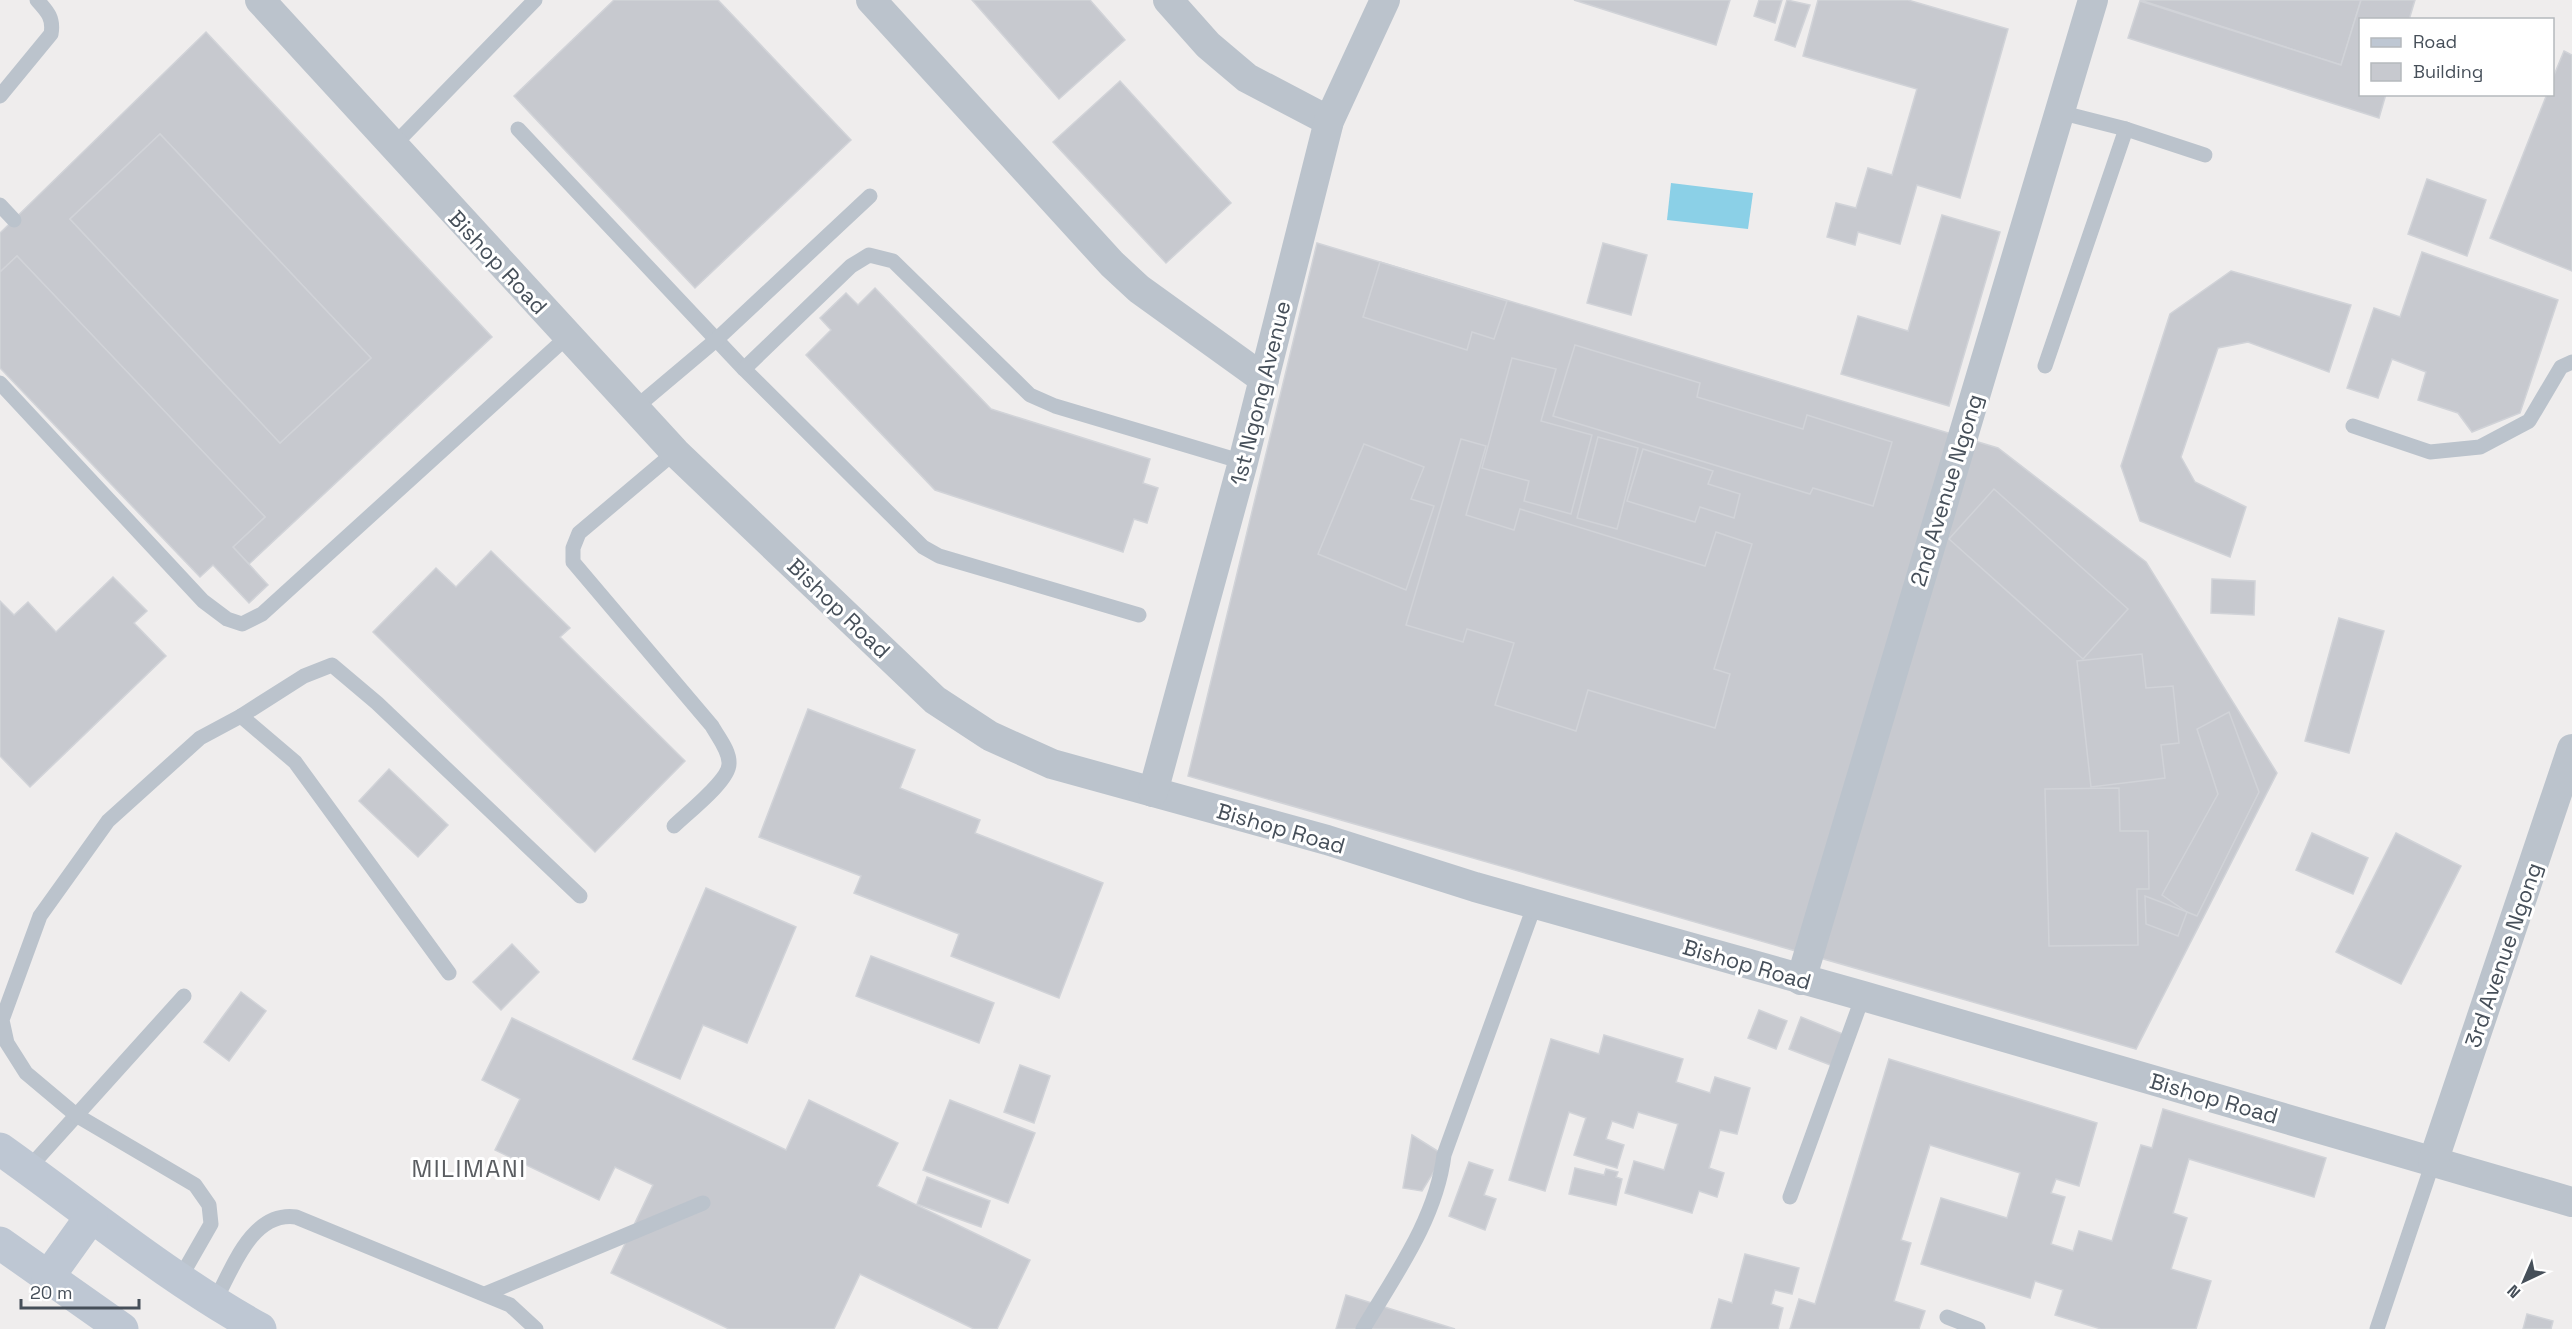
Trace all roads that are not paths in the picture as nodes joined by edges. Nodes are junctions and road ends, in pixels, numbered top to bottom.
1 (37, 0) edge
2 (260, 0) edge
3 (535, 0) edge
4 (872, 0) edge
5 (1168, 0) edge
6 (1385, 0) edge
7 (2094, 0) edge
8 (0, 96) edge
9 (2059, 112) junction
10 (1329, 121) junction
11 (518, 129) dead end
12 (2126, 129) junction
13 (392, 147) junction
14 (2205, 155) dead end
15 (870, 196) dead end
16 (0, 205) edge
17 (14, 220) dead end
18 (567, 337) junction
19 (716, 340) junction
20 (2572, 362) edge
21 (2045, 366) dead end
22 (744, 369) junction
23 (1264, 379) junction
24 (0, 383) edge
25 (634, 409) junction
26 (2353, 426) dead end
27 (675, 452) junction
28 (1243, 462) junction
29 (1139, 615) dead end
30 (241, 716) junction
31 (2572, 749) edge
32 (1153, 792) junction
33 (674, 826) dead end
34 (580, 896) dead end
35 (1535, 904) junction
36 (449, 973) dead end
37 (1802, 980) junction
38 (184, 996) dead end
39 (1863, 996) junction
40 (76, 1115) junction
41 (0, 1149) edge
42 (2433, 1162) junction
43 (28, 1169) junction
44 (1790, 1197) dead end
45 (2572, 1202) edge
46 (703, 1203) dead end
47 (91, 1217) junction
48 (0, 1243) edge
49 (48, 1277) junction
50 (179, 1280) junction
51 (485, 1294) junction
52 (214, 1304) junction
53 (1947, 1317) dead end
54 (122, 1329) edge
55 (260, 1329) edge
56 (536, 1329) edge
57 (1363, 1329) edge
58 (1978, 1329) edge
59 (2377, 1329) edge

1 - 8 lane
2 - 13 street, Bishop Road
3 - 13 lane
4 - 23 street
5 - 10 street
6 - 10 street, 1st Ngong Avenue
7 - 9 street, 2nd Avenue Ngong
9 - 12 lane
9 - 37 street, 2nd Avenue Ngong
10 - 23 street, 1st Ngong Avenue
11 - 19 lane
12 - 14 lane
12 - 21 lane
13 - 18 street, Bishop Road
15 - 19 lane
16 - 17 lane
18 - 24 lane
18 - 25 street, Bishop Road
19 - 22 lane
19 - 25 lane
20 - 26 lane
22 - 28 lane
22 - 29 lane
23 - 28 street, 1st Ngong Avenue
25 - 27 street, Bishop Road
27 - 32 street, Bishop Road
27 - 33 lane
28 - 32 street, 1st Ngong Avenue
30 - 34 lane
30 - 36 lane
30 - 40 lane
31 - 42 street, 3rd Avenue Ngong
32 - 35 street, Bishop Road
35 - 37 street, Bishop Road
35 - 57 lane
37 - 39 street, Bishop Road
38 - 40 lane
39 - 42 street, Bishop Road
39 - 44 lane
40 - 43 lane
40 - 50 lane
41 - 43 main road
42 - 45 street, Bishop Road
42 - 59 lane
43 - 47 main road
46 - 51 lane
47 - 49 main road
47 - 50 main road
48 - 49 main road
49 - 54 main road
50 - 52 main road
51 - 52 lane
51 - 56 lane
52 - 55 main road
53 - 58 lane

